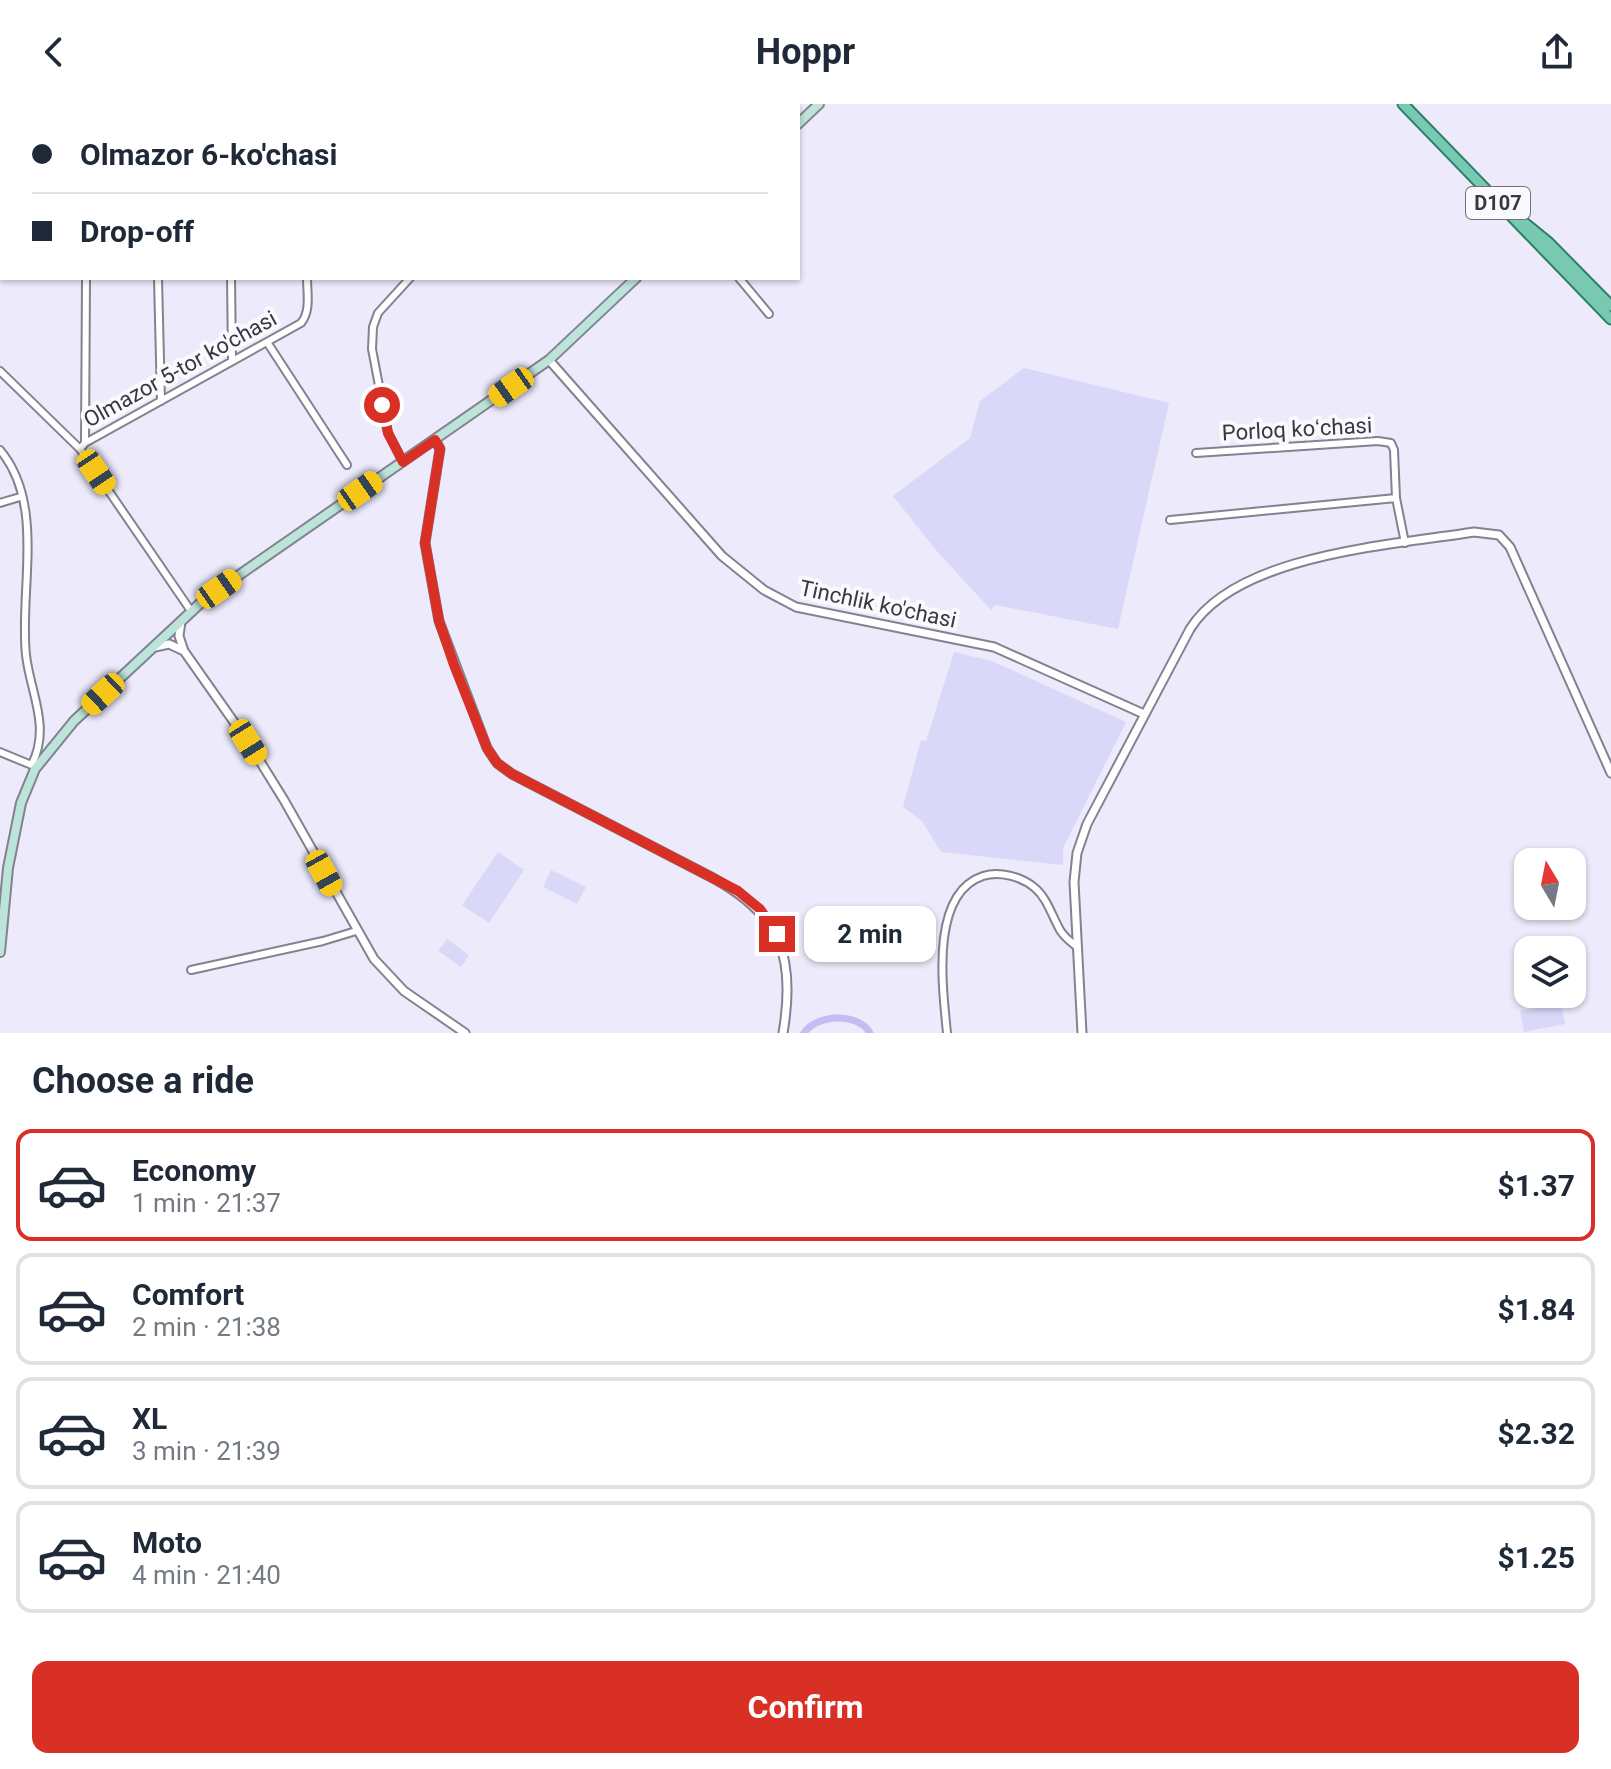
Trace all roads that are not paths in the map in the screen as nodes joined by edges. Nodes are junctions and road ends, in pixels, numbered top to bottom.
1 (819, 104) edge
2 (1403, 104) edge
3 (800, 122) edge
4 (1495, 199) junction
5 (86, 280) edge
6 (158, 280) edge
7 (231, 280) edge
8 (307, 280) edge
9 (408, 280) edge
10 (634, 280) edge
11 (741, 280) edge
12 (1611, 306) edge
13 (769, 314) dead end
14 (1611, 319) edge
15 (267, 342) junction
16 (232, 360) junction
17 (549, 360) junction
18 (0, 371) edge
19 (161, 401) junction
20 (435, 440) junction
21 (82, 446) junction
22 (0, 450) edge
23 (1196, 453) dead end
24 (403, 462) junction
25 (347, 465) dead end
26 (20, 497) junction
27 (1396, 498) junction
28 (0, 503) edge
29 (1170, 520) dead end
30 (1405, 543) junction
31 (191, 611) junction
32 (181, 621) junction
33 (153, 647) junction
34 (184, 651) junction
35 (1144, 714) junction
36 (0, 752) edge
37 (34, 766) junction
38 (1611, 773) edge
39 (356, 931) junction
40 (1077, 947) junction
41 (0, 952) edge
42 (191, 970) dead end
43 (465, 1033) edge
44 (783, 1033) edge
45 (947, 1033) edge
46 (1082, 1033) edge

1 - 3 main road
2 - 4 main road, D107
4 - 12 main road, D107
4 - 14 main road, D107
5 - 21 street
6 - 19 street
7 - 16 street
8 - 15 street, Olmazor 5-tor ko'chasi
9 - 24 street
10 - 17 main road
11 - 13 street
15 - 16 street, Olmazor 5-tor ko'chasi
15 - 25 street
16 - 19 street, Olmazor 5-tor ko'chasi
17 - 20 main road
17 - 35 street, Tinchlik ko'chasi
18 - 21 street
19 - 21 street, Olmazor 5-tor ko'chasi
20 - 24 main road
20 - 44 street
21 - 31 street
22 - 26 street
23 - 27 street, Porloq koʻchasi
24 - 31 main road
26 - 28 street
26 - 37 street
27 - 29 street
27 - 30 street, Porloq koʻchasi
30 - 35 street
30 - 38 street
31 - 32 main road
32 - 33 main road
32 - 34 street
33 - 34 street
33 - 37 main road
34 - 39 street
35 - 40 street
36 - 37 street
37 - 41 main road
39 - 42 street
39 - 43 street
40 - 45 street
40 - 46 street

